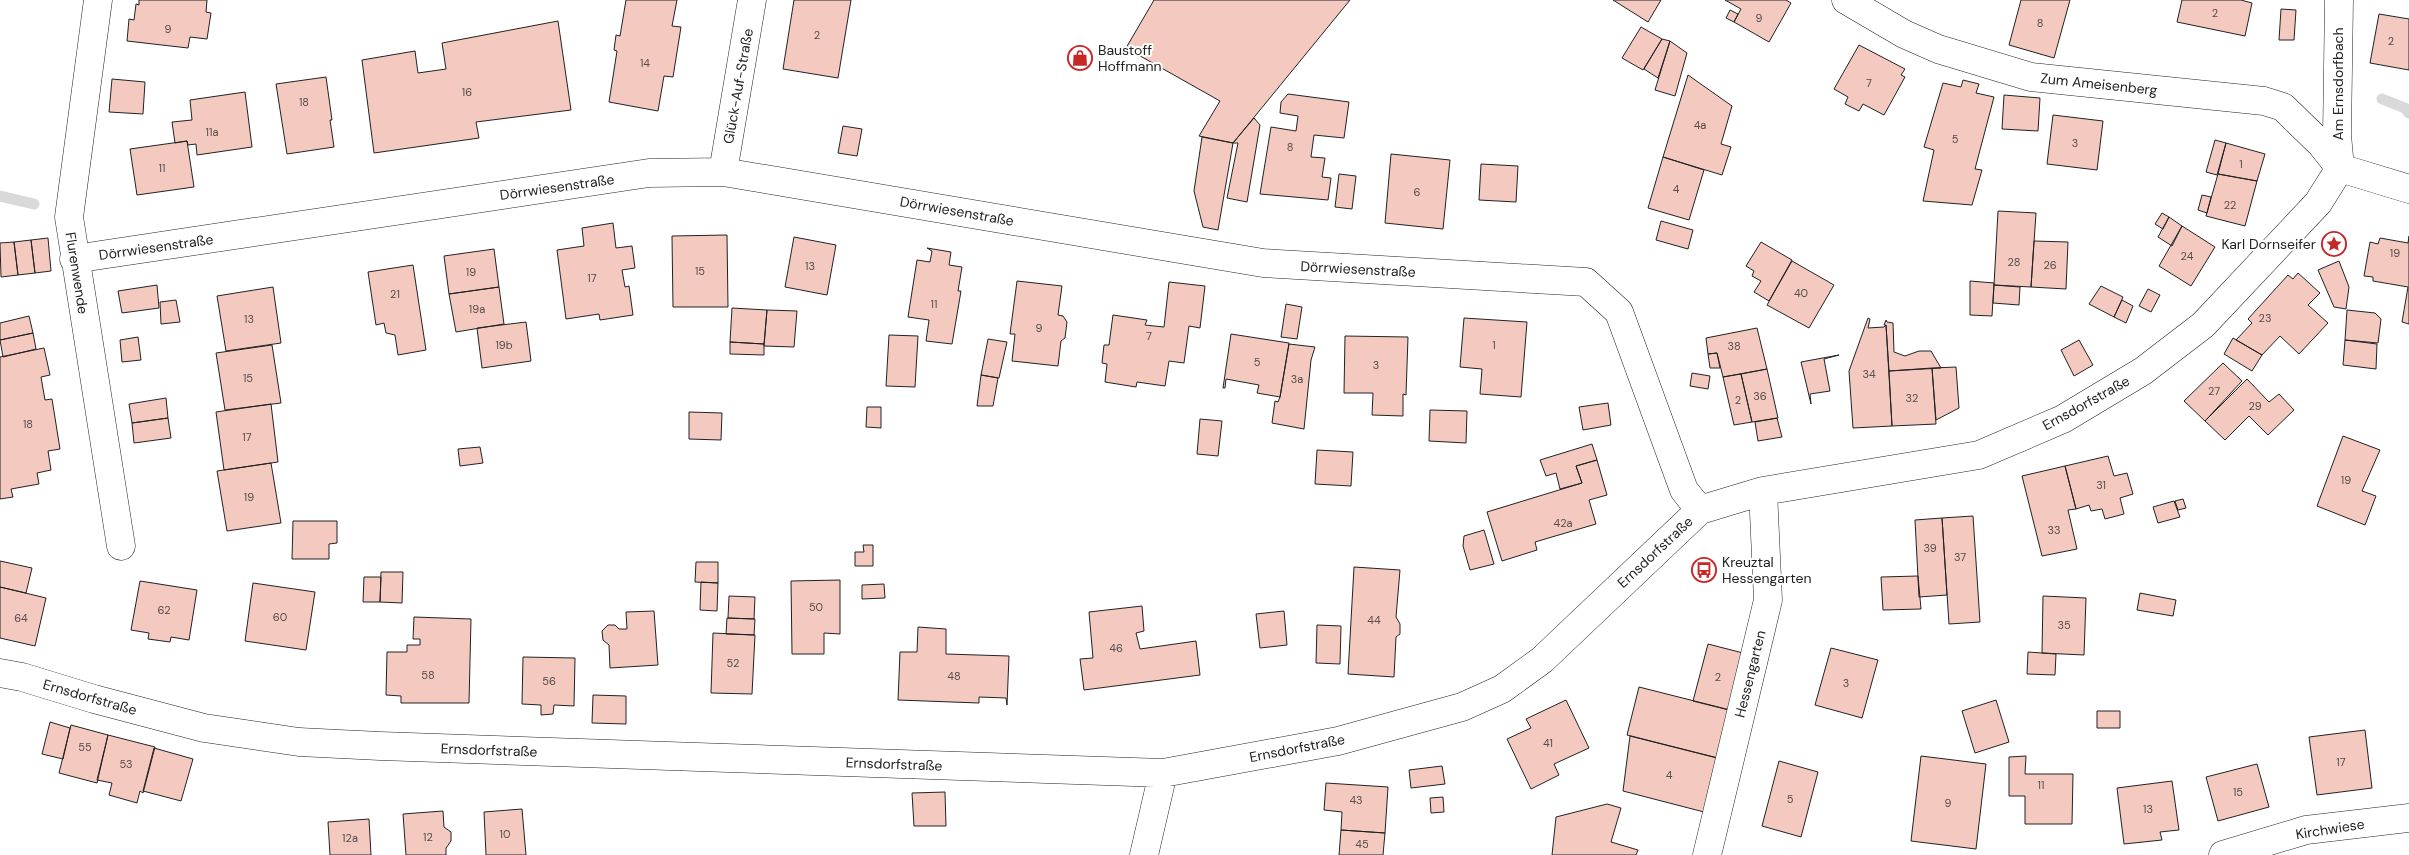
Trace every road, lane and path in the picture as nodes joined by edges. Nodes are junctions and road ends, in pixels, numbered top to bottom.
1 (98, 0) edge
2 (752, 0) edge
3 (1846, 0) edge
4 (2339, 0) edge
5 (2340, 168) junction
6 (723, 172) junction
7 (2409, 189) edge
8 (74, 259) junction
9 (1763, 491) junction
10 (1700, 510) junction
11 (121, 546) dead end
12 (0, 673) edge
13 (1163, 773) junction
14 (2409, 818) edge
15 (1144, 855) edge
16 (1707, 855) edge
17 (2223, 855) edge

1 - 8 street, Flurenwende
2 - 6 street, Glück-Auf-Straße
3 - 5 street, Zum Ameisenberg
4 - 5 street, Am Ernsdorfbach
5 - 7 street
5 - 9 street, Ernsdorfstraße
6 - 8 street, Dörrwiesenstraße
6 - 10 street, Dörrwiesenstraße
8 - 11 street, Flurenwende
9 - 10 street, Ernsdorfstraße
9 - 16 street, Hessengarten
10 - 13 street, Ernsdorfstraße
12 - 13 street, Ernsdorfstraße
13 - 15 street
14 - 17 street, Kirchwiese

